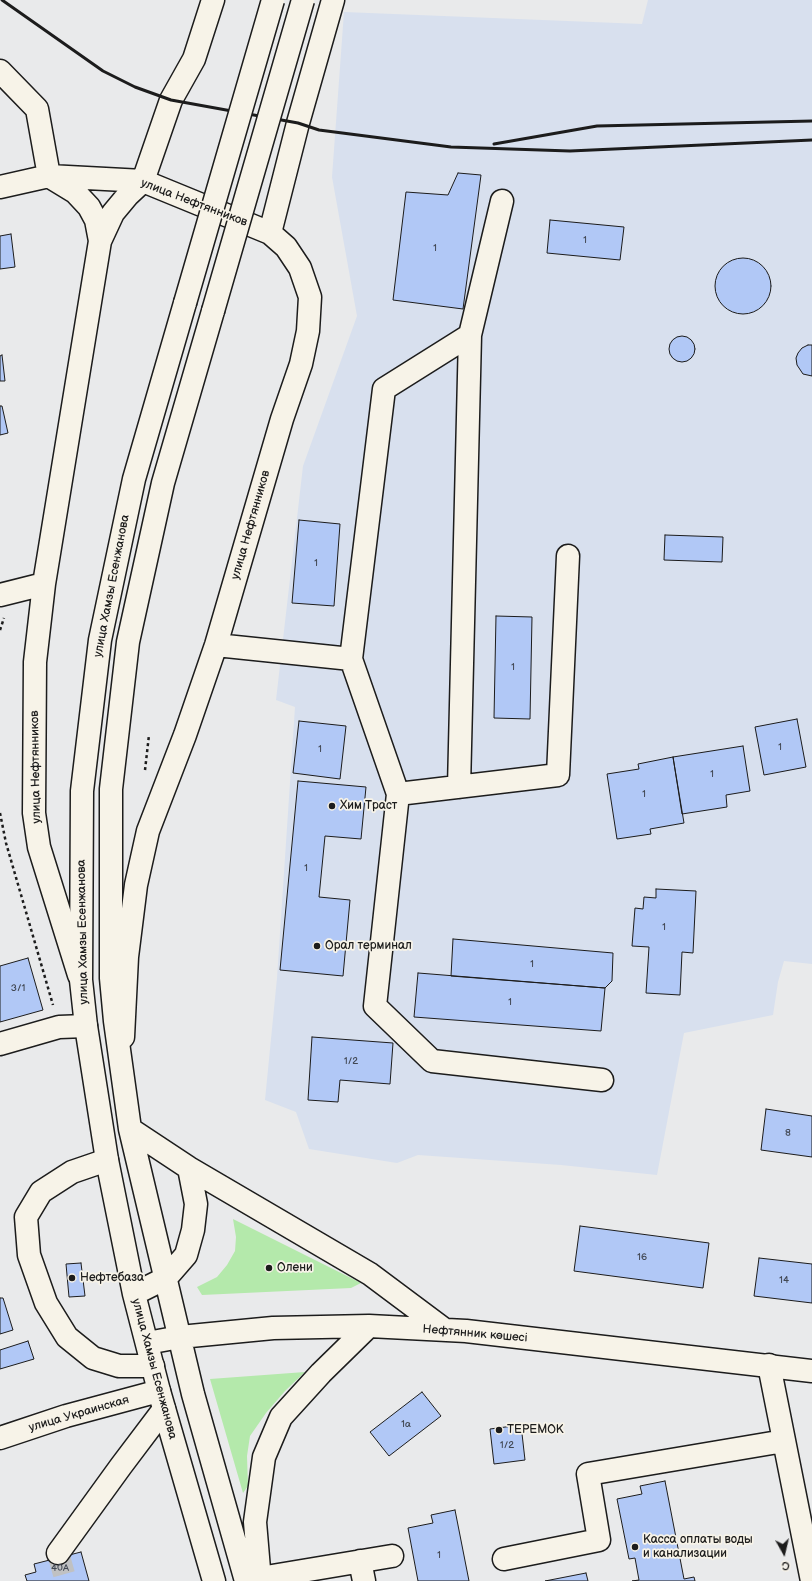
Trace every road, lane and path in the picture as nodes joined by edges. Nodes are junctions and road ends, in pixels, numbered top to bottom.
1 (213, 0) edge
2 (273, 0) edge
3 (304, 0) edge
4 (333, 0) edge
5 (0, 71) edge
6 (49, 176) junction
7 (143, 181) junction
8 (0, 187) edge
9 (502, 201) dead end
10 (270, 233) junction
11 (100, 241) junction
12 (470, 335) junction
13 (568, 556) dead end
14 (44, 584) junction
15 (0, 595) edge
16 (216, 646) junction
17 (351, 659) junction
18 (459, 787) junction
19 (398, 794) junction
20 (0, 813) edge
21 (81, 980) junction
22 (86, 1026) junction
23 (59, 1027) junction
24 (0, 1044) edge
25 (122, 1074) junction
26 (602, 1080) dead end
27 (130, 1129) junction
28 (107, 1160) junction
29 (189, 1168) junction
30 (166, 1278) junction
31 (134, 1294) junction
32 (369, 1326) junction
33 (445, 1330) junction
34 (180, 1337) junction
35 (147, 1344) junction
36 (769, 1365) junction
37 (153, 1366) junction
38 (812, 1371) edge
39 (162, 1400) junction
40 (0, 1438) edge
41 (784, 1441) junction
42 (58, 1553) dead end
43 (392, 1556) dead end
44 (504, 1558) dead end
45 (362, 1571) edge
46 (255, 1580) edge
47 (214, 1581) edge
48 (812, 1581) edge

1 - 7 main road
2 - 21 main road, улица Хамзы Есенжанова, bridge
3 - 25 main road, bridge
4 - 10 main road
5 - 6 main road
6 - 7 main road, улица Нефтянников
6 - 8 main road
6 - 11 main road, улица Нефтянников
7 - 10 main road, улица Нефтянников
7 - 11 main road
9 - 12 main road
10 - 16 main road, улица Нефтянников
11 - 14 main road, улица Нефтянников
12 - 17 main road
12 - 18 main road
13 - 18 main road
14 - 15 main road
14 - 21 main road, улица Нефтянников
16 - 17 main road
16 - 25 main road, улица Нефтянников
17 - 19 main road
18 - 19 main road
19 - 26 main road
20 - 23 path
21 - 22 main road, улица Хамзы Есенжанова
22 - 23 main road
22 - 28 main road, улица Хамзы Есенжанова
23 - 24 main road
25 - 27 main road
27 - 29 main road
27 - 30 main road
28 - 31 main road, улица Хамзы Есенжанова
28 - 37 main road
29 - 30 main road
29 - 33 main road
30 - 31 main road
30 - 34 main road
31 - 35 main road, улица Хамзы Есенжанова
32 - 33 main road, Нефтянник көшесі
32 - 34 main road, Нефтянник көшесі
32 - 46 main road
33 - 36 main road, Нефтянник көшесі
34 - 35 main road
34 - 46 main road
35 - 37 main road, улица Хамзы Есенжанова
36 - 38 main road, Нефтянник көшесі
36 - 41 main road
37 - 39 main road, улица Хамзы Есенжанова
39 - 40 main road, улица Украинская
39 - 42 main road
39 - 47 main road, улица Хамзы Есенжанова
41 - 44 main road
41 - 48 main road
43 - 45 main road
45 - 46 main road

